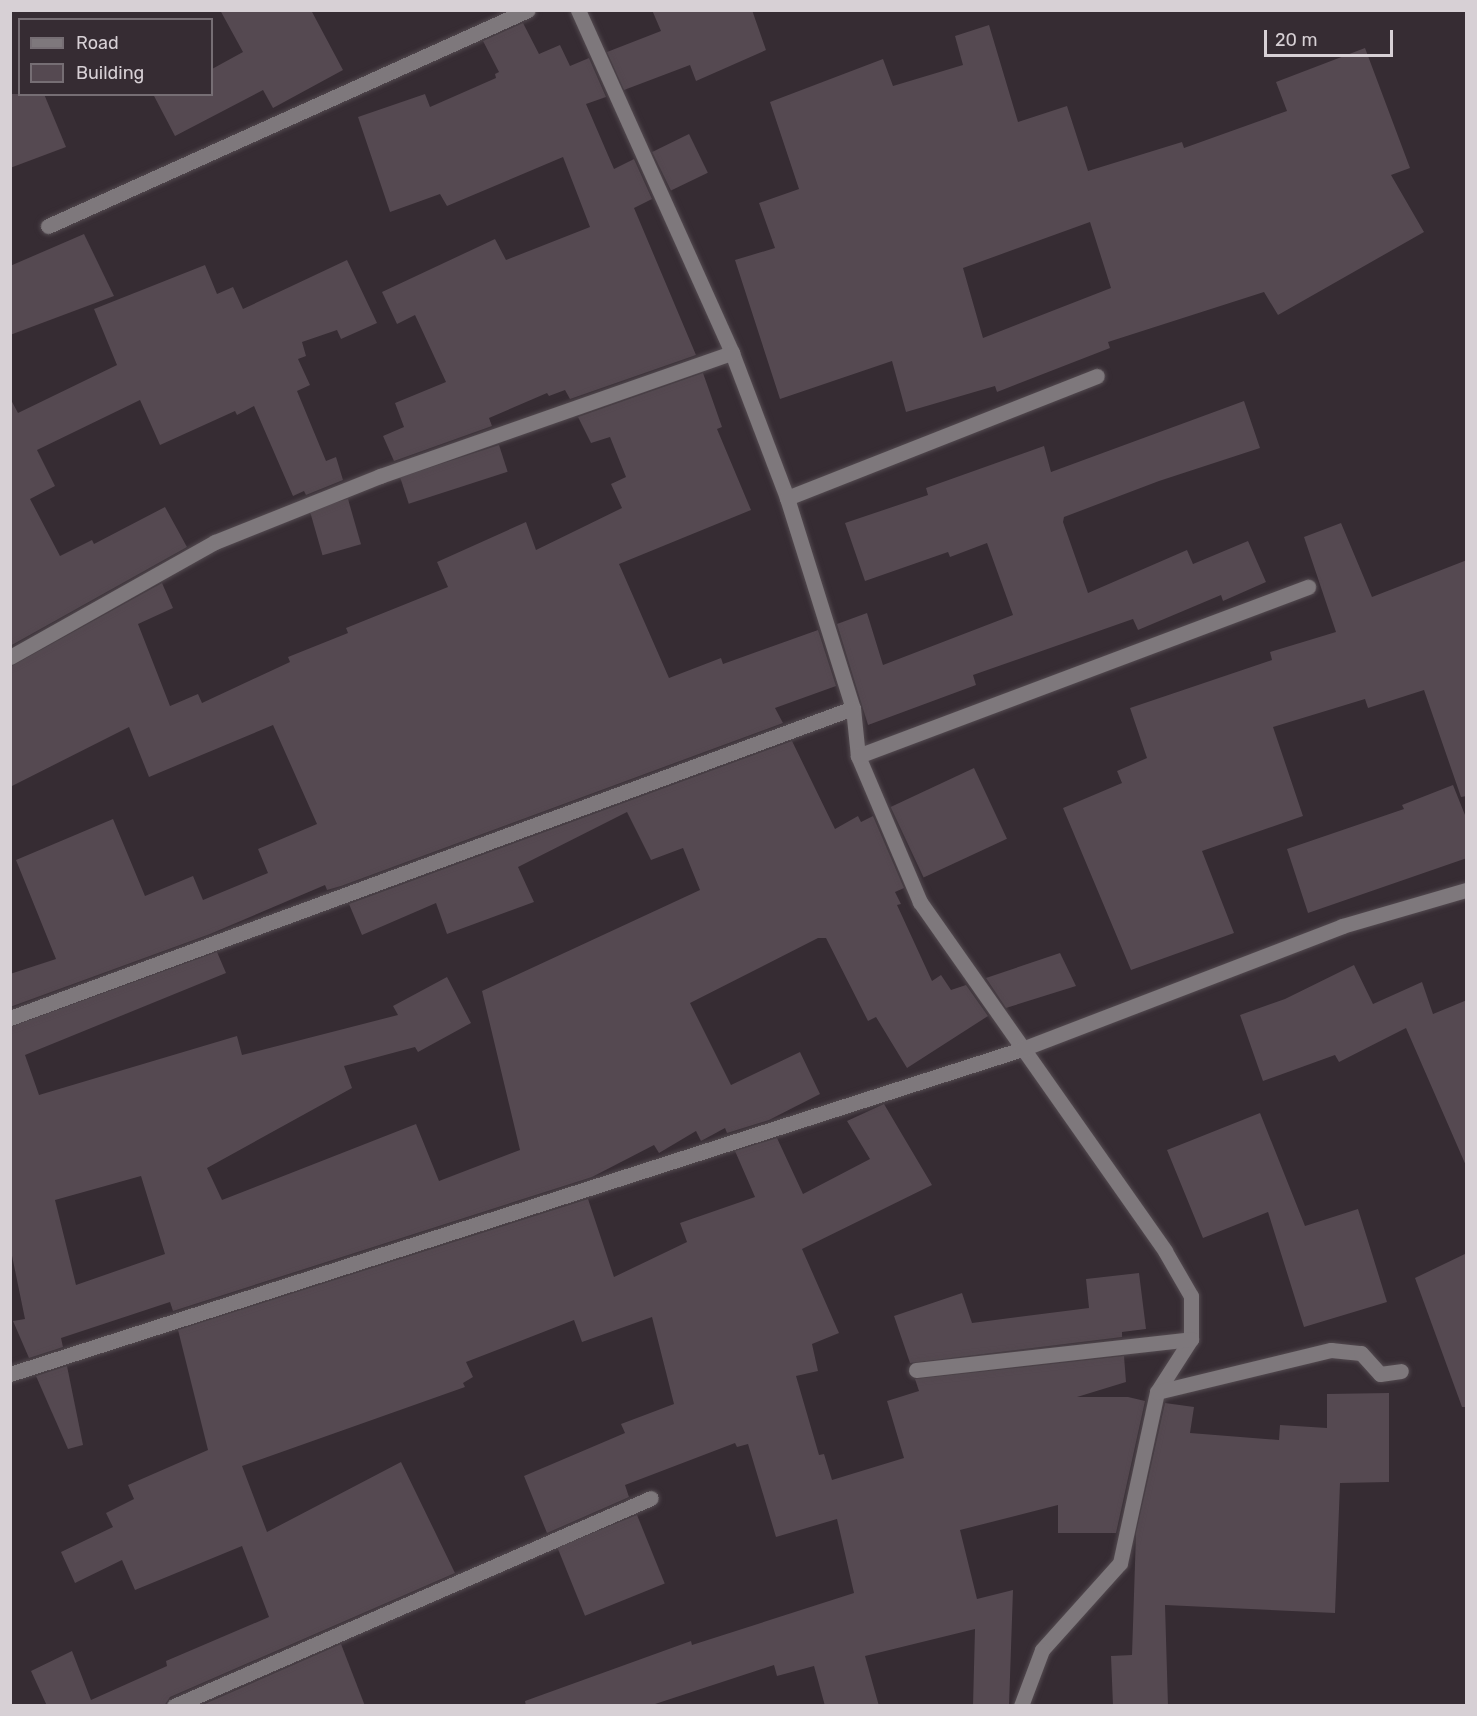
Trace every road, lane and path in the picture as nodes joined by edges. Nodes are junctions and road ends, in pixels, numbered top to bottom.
1 (528, 10) edge
2 (578, 10) edge
3 (48, 226) dead end
4 (732, 353) junction
5 (1097, 376) dead end
6 (787, 498) junction
7 (1308, 587) dead end
8 (10, 657) edge
9 (853, 708) junction
10 (858, 756) junction
11 (1467, 890) edge
12 (10, 1018) edge
13 (1022, 1049) junction
14 (1191, 1339) junction
15 (916, 1370) dead end
16 (1401, 1371) dead end
17 (10, 1374) edge
18 (1157, 1392) junction
19 (651, 1498) dead end
20 (174, 1706) edge
21 (1021, 1706) edge

1 - 3 street
2 - 4 street
4 - 6 street
4 - 8 street
5 - 6 street
6 - 9 street
7 - 10 street
9 - 10 street
9 - 12 street
10 - 13 street
11 - 13 street
13 - 14 street
13 - 17 street
14 - 15 street
14 - 18 street
16 - 18 street
18 - 21 street
19 - 20 street

